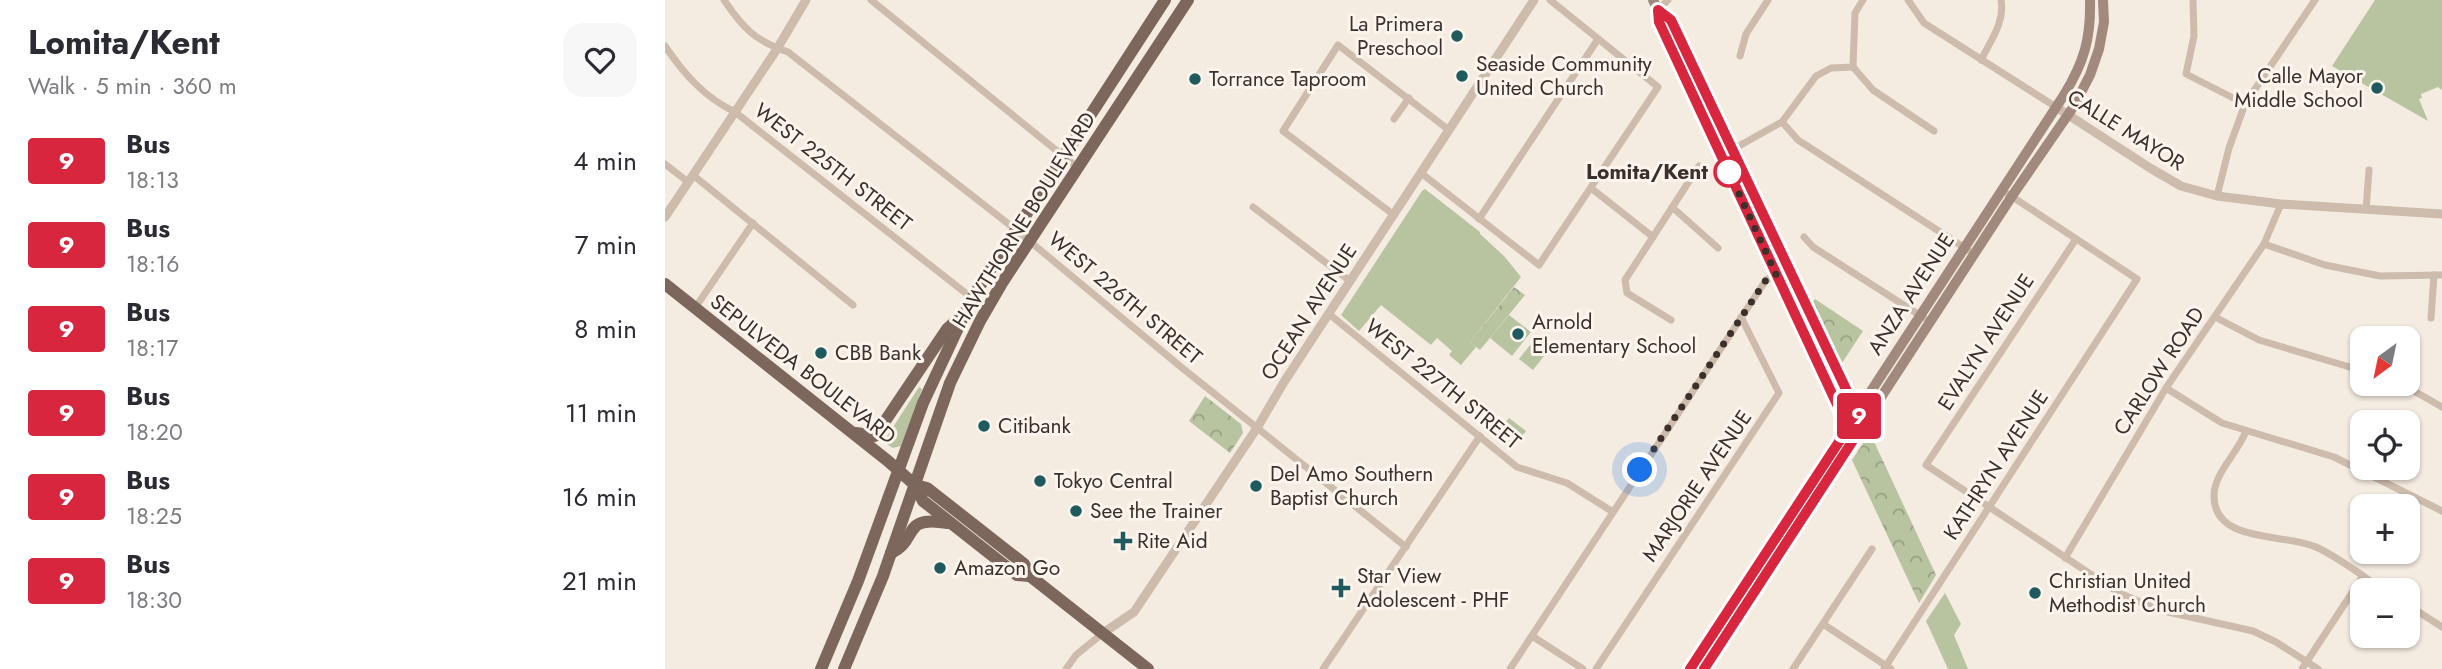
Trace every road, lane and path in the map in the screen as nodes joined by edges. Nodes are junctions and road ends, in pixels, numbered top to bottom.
1 (724, 0) edge
2 (806, 0) edge
3 (871, 0) edge
4 (1165, 0) edge
5 (1188, 0) edge
6 (1534, 0) edge
7 (1550, 0) edge
8 (1668, 0) edge
9 (1768, 0) edge
10 (1863, 0) edge
11 (1908, 0) edge
12 (2001, 0) edge
13 (2090, 0) edge
14 (2103, 0) edge
15 (2193, 0) edge
16 (2313, 1) edge
17 (1656, 5) edge
18 (1598, 39) junction
19 (665, 46) edge
20 (777, 48) junction
21 (1740, 56) dead end
22 (1981, 60) junction
23 (1853, 67) junction
24 (1409, 99) junction
25 (2245, 104) junction
26 (2056, 107) junction
27 (735, 112) junction
28 (2068, 114) junction
29 (1394, 119) dead end
30 (1782, 122) junction
31 (1449, 130) junction
32 (1934, 131) dead end
33 (1733, 149) junction
34 (1063, 156) junction
35 (1721, 156) junction
36 (665, 164) edge
37 (1699, 166) dead end
38 (1078, 168) junction
39 (2369, 170) dead end
40 (1421, 173) junction
41 (690, 178) junction
42 (1591, 188) junction
43 (2007, 193) junction
44 (2217, 196) junction
45 (2281, 204) junction
46 (1253, 207) dead end
47 (1672, 208) junction
48 (2366, 209) junction
49 (2442, 214) edge
50 (1394, 215) junction
51 (665, 217) edge
52 (1479, 219) junction
53 (753, 223) junction
54 (1015, 229) junction
55 (1653, 237) junction
56 (1804, 237) dead end
57 (2076, 239) junction
58 (1029, 241) junction
59 (2264, 244) junction
60 (1964, 247) junction
61 (1719, 248) dead end
62 (1974, 254) junction
63 (1788, 268) junction
64 (1776, 274) junction
65 (2438, 275) edge
66 (1350, 281) junction
67 (665, 284) edge
68 (972, 298) junction
69 (853, 305) dead end
70 (695, 308) junction
71 (986, 309) junction
72 (964, 314) junction
73 (1329, 314) junction
74 (1741, 317) junction
75 (2215, 317) junction
76 (2431, 318) dead end
77 (1925, 319) junction
78 (1671, 320) dead end
79 (2350, 366) edge
80 (2166, 388) junction
81 (2420, 394) edge
82 (2442, 407) edge
83 (1857, 413) junction
84 (1863, 425) junction
85 (1257, 428) junction
86 (1848, 428) junction
87 (2246, 430) junction
88 (853, 432) junction
89 (1480, 436) junction
90 (1853, 440) junction
91 (899, 471) junction
92 (915, 485) junction
93 (1989, 507) junction
94 (2442, 511) edge
95 (1612, 512) junction
96 (951, 523) junction
97 (1406, 547) junction
98 (1872, 549) dead end
99 (891, 553) junction
100 (2065, 558) junction
101 (1030, 576) junction
102 (2363, 576) junction
103 (2366, 578) edge
104 (2420, 613) edge
105 (1822, 624) junction
106 (2442, 627) edge
107 (1103, 633) junction
108 (1532, 636) junction
109 (2305, 666) edge
110 (1139, 667) edge
111 (1887, 668) edge
112 (821, 669) edge
113 (844, 669) edge
114 (1066, 669) edge
115 (1323, 669) edge
116 (1510, 669) edge
117 (1583, 669) edge
118 (1596, 669) edge
119 (1690, 669) edge
120 (1704, 669) edge
121 (1793, 669) edge
122 (2318, 669) edge

1 - 20 street, WEST 226TH STREET
2 - 20 street
3 - 34 street
4 - 34 main road, HAWTHORNE BOULEVARD
5 - 38 main road, HAWTHORNE BOULEVARD
6 - 31 street, OCEAN AVENUE
7 - 18 street
8 - 17 street
9 - 21 street
10 - 23 street
11 - 22 street, CALLE MAYOR
12 - 22 street
13 - 26 main road, ANZA AVENUE
14 - 28 main road, ANZA AVENUE
15 - 25 street
16 - 25 street
17 - 33 main road
17 - 35 main road
18 - 42 street
18 - 52 street
19 - 27 street, WEST 225TH STREET
20 - 27 street
20 - 54 street, WEST 226TH STREET
22 - 26 street, CALLE MAYOR
23 - 30 street
23 - 32 street
24 - 29 street
24 - 31 street
24 - 50 street
25 - 44 street
26 - 28 street, CALLE MAYOR
26 - 43 main road, ANZA AVENUE
27 - 41 street
27 - 68 street, WEST 225TH STREET
28 - 43 main road, ANZA AVENUE
28 - 44 street, CALLE MAYOR
30 - 33 street
30 - 60 street
31 - 40 street, OCEAN AVENUE
33 - 35 street
33 - 63 main road
34 - 38 street
34 - 54 main road, HAWTHORNE BOULEVARD
35 - 64 main road
36 - 41 street
37 - 47 street
38 - 58 main road, HAWTHORNE BOULEVARD
39 - 48 street
40 - 50 street, OCEAN AVENUE
40 - 52 street
41 - 51 street
41 - 53 street
42 - 52 street
42 - 55 street
43 - 57 street
43 - 60 main road, ANZA AVENUE
43 - 62 main road, ANZA AVENUE
44 - 45 street, CALLE MAYOR
45 - 48 street, CALLE MAYOR
45 - 59 street, CARLOW ROAD
46 - 66 street
47 - 55 street
47 - 61 street
48 - 49 street, CALLE MAYOR
50 - 66 street, OCEAN AVENUE
53 - 69 street
53 - 70 street
54 - 58 street, WEST 226TH STREET
54 - 68 main road, HAWTHORNE BOULEVARD
55 - 78 street
56 - 77 street
57 - 93 street, KATHRYN AVENUE
57 - 93 street, EVALYN AVENUE
58 - 71 main road, HAWTHORNE BOULEVARD
58 - 85 street, WEST 226TH STREET
59 - 65 street
59 - 75 street, CARLOW ROAD
60 - 62 street
60 - 77 main road, ANZA AVENUE
62 - 77 main road, ANZA AVENUE
63 - 64 street
63 - 83 main road
64 - 74 street
64 - 86 main road
65 - 76 street
66 - 73 street, OCEAN AVENUE
67 - 70 main road, SEPULVEDA BOULEVARD
68 - 71 street, WEST 225TH STREET
68 - 72 main road, HAWTHORNE BOULEVARD
70 - 88 main road, SEPULVEDA BOULEVARD
71 - 92 main road, HAWTHORNE BOULEVARD
72 - 88 main road
72 - 91 main road, HAWTHORNE BOULEVARD
73 - 85 street, OCEAN AVENUE
73 - 89 street, WEST 227TH STREET
74 - 95 street
74 - 118 street, MARJORIE AVENUE
75 - 79 street
75 - 80 street, CARLOW ROAD
77 - 83 main road, ANZA AVENUE
77 - 84 main road, ANZA AVENUE
80 - 87 street
80 - 100 street, CARLOW ROAD
81 - 82 street
83 - 84 main road
83 - 86 main road, ANZA AVENUE
84 - 90 main road, ANZA AVENUE
85 - 97 street, WEST 226TH STREET
85 - 107 street, OCEAN AVENUE
86 - 90 main road
86 - 119 main road, ANZA AVENUE
87 - 94 street
87 - 102 street
88 - 91 main road, SEPULVEDA BOULEVARD
89 - 95 street, WEST 227TH STREET
89 - 97 street
90 - 120 main road, ANZA AVENUE
91 - 92 main road, SEPULVEDA BOULEVARD
91 - 112 main road, HAWTHORNE BOULEVARD
92 - 96 main road, SEPULVEDA BOULEVARD
92 - 99 main road, HAWTHORNE BOULEVARD
92 - 101 main road, SEPULVEDA BOULEVARD
93 - 100 street
93 - 111 street, KATHRYN AVENUE
95 - 108 street
96 - 99 main road
96 - 101 main road, SEPULVEDA BOULEVARD
97 - 115 street
98 - 105 street
99 - 113 main road, HAWTHORNE BOULEVARD
100 - 109 street
101 - 107 main road, SEPULVEDA BOULEVARD
102 - 103 street
102 - 109 street
104 - 106 street
105 - 111 street
105 - 121 street
107 - 110 main road, SEPULVEDA BOULEVARD
107 - 114 street
108 - 116 street
108 - 117 street
109 - 122 street

